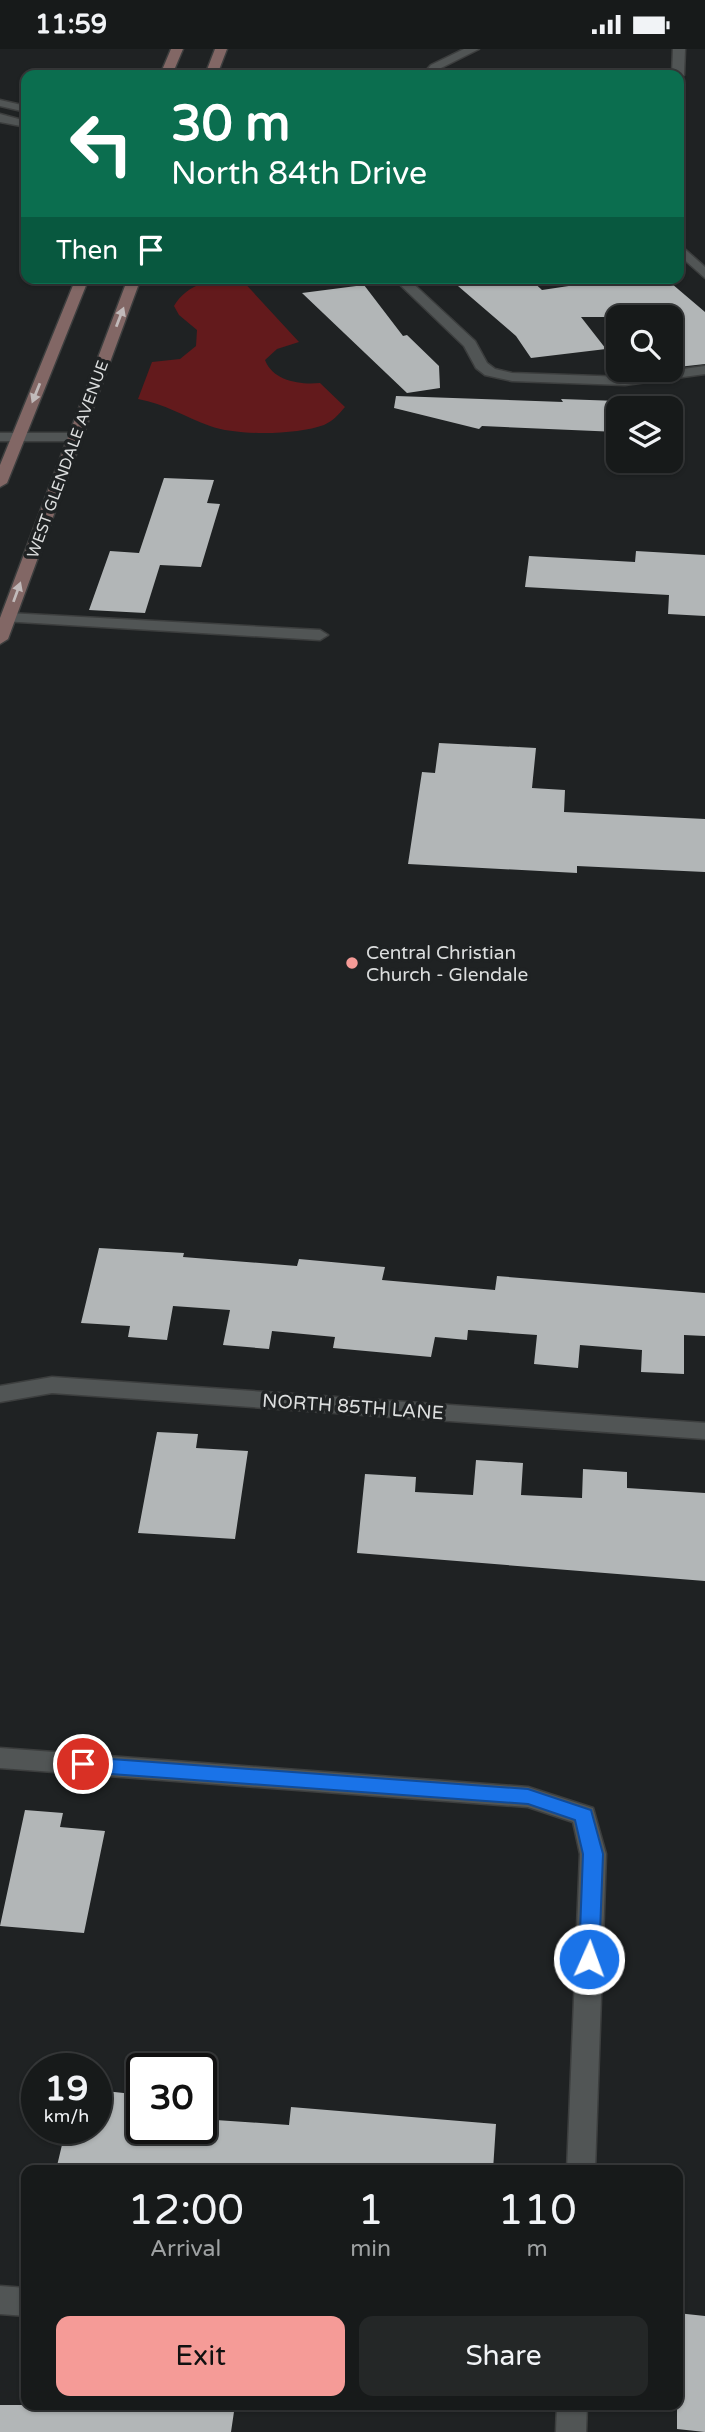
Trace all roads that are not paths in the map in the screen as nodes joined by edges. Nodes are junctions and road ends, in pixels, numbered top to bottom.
1 (177, 49) edge
2 (220, 49) edge
3 (473, 49) edge
4 (679, 49) edge
5 (168, 70) edge
6 (213, 70) edge
7 (432, 70) edge
8 (678, 70) edge
9 (0, 103) edge
10 (21, 110) edge
11 (684, 253) edge
12 (705, 274) edge
13 (81, 284) edge
14 (133, 284) edge
15 (405, 284) edge
16 (705, 370) edge
17 (0, 437) edge
18 (18, 437) junction
19 (75, 437) junction
20 (0, 483) edge
21 (8, 618) junction
22 (320, 635) dead end
23 (0, 639) edge
24 (1, 1393) edge
25 (705, 1431) edge
26 (0, 1758) edge
27 (581, 2165) edge
28 (0, 2299) edge
29 (21, 2301) edge
30 (572, 2410) edge
31 (571, 2432) edge

1 - 5 main road
2 - 6 main road
3 - 7 street
4 - 8 street
9 - 10 street
11 - 12 street
13 -> 18 main road
19 -> 14 main road, WEST GLENDALE AVENUE
15 - 16 street
17 - 18 street
18 - 19 street
18 - 20 main road
21 -> 19 main road, WEST GLENDALE AVENUE
21 - 22 street
21 - 23 main road, WEST GLENDALE AVENUE
24 - 25 street, NORTH 85TH LANE
26 - 27 street
28 - 29 street
30 - 31 street

